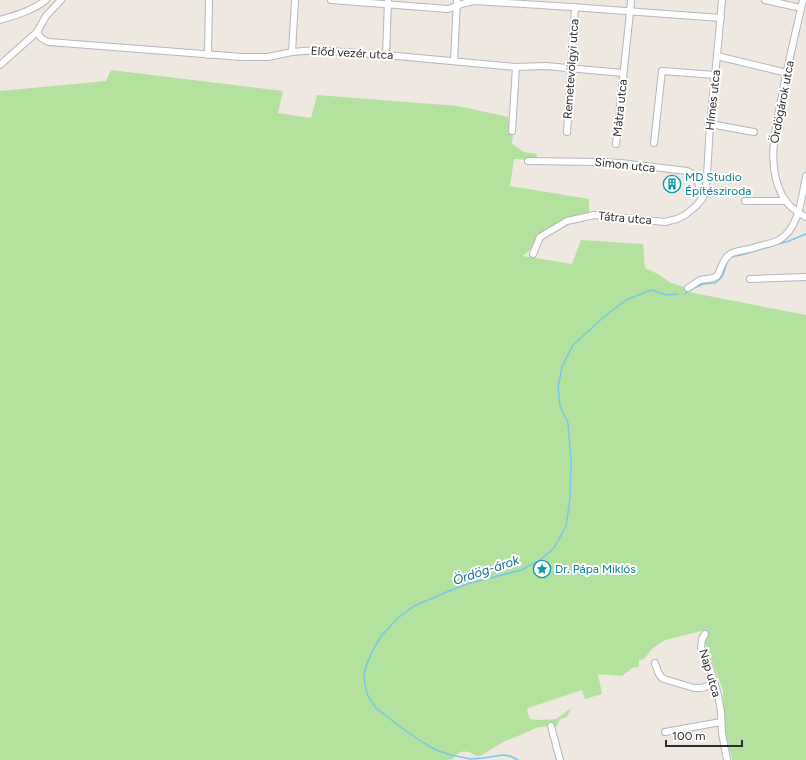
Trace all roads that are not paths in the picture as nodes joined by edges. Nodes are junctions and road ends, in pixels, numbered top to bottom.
1 (46, 0) edge
2 (61, 0) edge
3 (209, 0) edge
4 (295, 0) edge
5 (331, 0) edge
6 (340, 0) edge
7 (456, 0) edge
8 (630, 0) edge
9 (722, 0) edge
10 (765, 0) edge
11 (803, 0) edge
12 (388, 2) edge
13 (546, 3) edge
14 (456, 7) junction
15 (575, 7) junction
16 (801, 8) junction
17 (630, 12) junction
18 (721, 18) junction
19 (0, 20) edge
20 (37, 32) junction
21 (292, 52) junction
22 (208, 55) junction
23 (386, 55) junction
24 (717, 56) junction
25 (454, 61) junction
26 (0, 65) edge
27 (516, 67) junction
28 (571, 69) junction
29 (623, 73) junction
30 (787, 73) junction
31 (715, 75) junction
32 (710, 124) junction
33 (512, 132) dead end
34 (567, 132) dead end
35 (754, 132) dead end
36 (654, 143) dead end
37 (616, 144) dead end
38 (528, 162) dead end
39 (806, 176) edge
40 (702, 199) junction
41 (745, 201) dead end
42 (786, 201) junction
43 (798, 213) junction
44 (806, 217) edge
45 (533, 254) dead end
46 (806, 277) edge
47 (750, 279) dead end
48 (688, 288) dead end
49 (706, 634) dead end
50 (655, 663) dead end
51 (715, 684) junction
52 (721, 722) junction
53 (550, 726) dead end
54 (665, 732) dead end
55 (560, 760) edge
56 (727, 760) edge

1 - 19 street
2 - 20 street
3 - 22 street
4 - 21 street
5 - 6 street
6 - 12 street
7 - 14 street
8 - 17 street, Mátra utca
9 - 18 street, Hímes utca
10 - 16 street
11 - 16 street, Ördögárok utca
12 - 14 street
12 - 23 street
13 - 14 street
13 - 15 street
14 - 25 street
15 - 17 street
15 - 28 street, Remetevölgyi utca
16 - 30 street, Ördögárok utca
17 - 18 street
17 - 29 street, Mátra utca
18 - 24 street, Hímes utca
20 - 22 street, Előd vezér utca
20 - 26 street
21 - 22 street, Előd vezér utca
21 - 23 street, Előd vezér utca
23 - 25 street, Előd vezér utca
24 - 30 street
24 - 31 street, Hímes utca
25 - 27 street, Előd vezér utca
27 - 28 street, Előd vezér utca
27 - 33 street
28 - 29 street, Előd vezér utca
28 - 34 street, Remetevölgyi utca
29 - 37 street, Mátra utca
30 - 42 street, Ördögárok utca
31 - 32 street, Hímes utca
31 - 36 street
32 - 35 street
32 - 40 street, Hímes utca
38 - 40 street, Simon utca
39 - 43 street
40 - 45 street, Tátra utca
41 - 42 street
42 - 43 street, Ördögárok utca
43 - 44 street, Ördögárok utca
43 - 48 street
46 - 47 street
49 - 51 street, Nap utca
50 - 51 street
51 - 52 street, Nap utca
52 - 54 street
52 - 56 street, Nap utca
53 - 55 street

